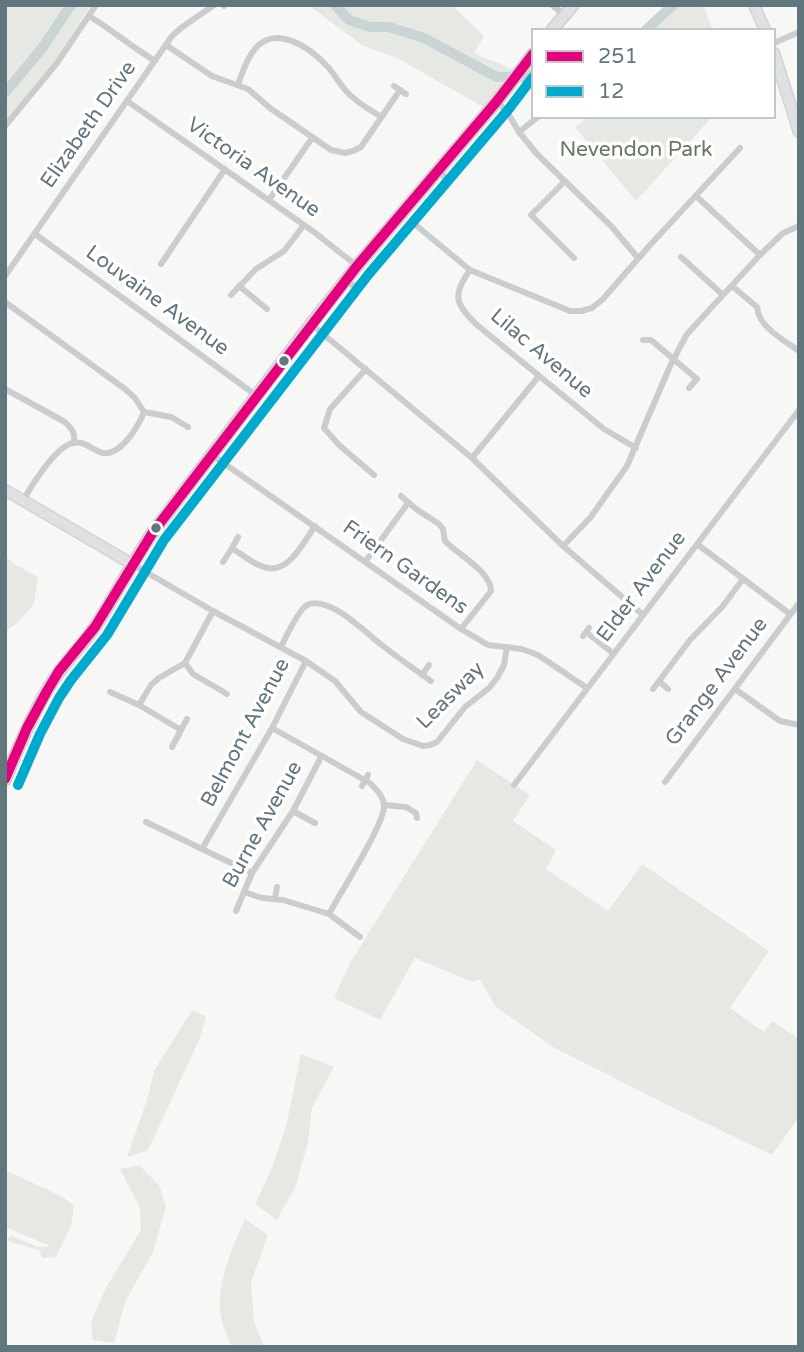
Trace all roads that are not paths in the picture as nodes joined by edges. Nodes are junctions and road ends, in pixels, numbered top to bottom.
1 (96, 5) edge
2 (214, 5) edge
3 (552, 5) edge
4 (573, 5) edge
5 (754, 5) edge
6 (564, 15) junction
7 (89, 16) junction
8 (554, 28) edge
9 (764, 28) edge
10 (799, 32) edge
11 (776, 42) edge
12 (166, 44) junction
13 (531, 57) edge
14 (776, 59) edge
15 (155, 61) junction
16 (238, 84) junction
17 (400, 90) dead end
18 (127, 101) junction
19 (497, 101) junction
20 (381, 117) junction
21 (535, 119) edge
22 (5, 126) edge
23 (519, 132) junction
24 (799, 132) edge
25 (312, 138) junction
26 (740, 148) dead end
27 (225, 169) junction
28 (439, 169) junction
29 (565, 181) junction
30 (696, 196) junction
31 (269, 200) junction
32 (412, 222) junction
33 (304, 225) junction
34 (799, 226) edge
35 (35, 234) junction
36 (760, 255) junction
37 (681, 257) dead end
38 (573, 258) dead end
39 (638, 258) junction
40 (161, 263) dead end
41 (357, 267) junction
42 (470, 270) junction
43 (5, 276) edge
44 (345, 281) junction
45 (239, 286) junction
46 (732, 286) junction
47 (231, 295) dead end
48 (723, 295) junction
49 (5, 302) edge
50 (267, 309) dead end
51 (311, 324) junction
52 (643, 340) dead end
53 (799, 351) edge
54 (674, 359) junction
55 (366, 369) junction
56 (539, 376) junction
57 (689, 388) dead end
58 (6, 392) edge
59 (257, 396) junction
60 (799, 410) edge
61 (144, 412) junction
62 (188, 427) dead end
63 (74, 442) junction
64 (636, 448) junction
65 (212, 455) junction
66 (471, 458) junction
67 (374, 475) dead end
68 (5, 490) edge
69 (401, 496) dead end
70 (23, 500) junction
71 (408, 503) junction
72 (315, 526) junction
73 (238, 537) dead end
74 (697, 544) junction
75 (563, 546) junction
76 (232, 548) junction
77 (223, 562) dead end
78 (365, 562) junction
79 (132, 564) junction
80 (743, 579) junction
81 (799, 603) edge
82 (213, 611) junction
83 (790, 614) junction
84 (643, 615) junction
85 (461, 629) junction
86 (586, 632) dead end
87 (281, 647) junction
88 (507, 647) junction
89 (614, 653) junction
90 (306, 661) junction
91 (185, 663) junction
92 (429, 665) dead end
93 (422, 675) junction
94 (431, 681) dead end
95 (659, 681) junction
96 (126, 688) dead end
97 (587, 688) junction
98 (218, 689) junction
99 (653, 689) dead end
100 (668, 689) dead end
101 (735, 689) junction
102 (110, 692) dead end
103 (227, 694) dead end
104 (121, 697) junction
105 (212, 698) dead end
106 (139, 705) junction
107 (187, 719) dead end
108 (799, 725) edge
109 (272, 728) junction
110 (181, 730) junction
111 (172, 747) dead end
112 (321, 757) junction
113 (5, 780) edge
114 (664, 782) dead end
115 (514, 785) dead end
116 (385, 805) junction
117 (293, 811) junction
118 (417, 818) dead end
119 (146, 822) dead end
120 (315, 823) dead end
121 (202, 849) junction
122 (252, 873) junction
123 (276, 887) dead end
124 (244, 892) junction
125 (275, 898) junction
126 (236, 911) dead end
127 (328, 914) junction
128 (358, 924) dead end
129 (352, 932) junction
130 (360, 937) dead end

1 - 7 street
2 - 12 street, Elizabeth Drive
3 - 6 street
4 - 6 main road
5 - 9 street
6 - 8 main road
7 - 15 street
7 - 22 street
10 - 11 street
12 - 15 street, Elizabeth Drive
12 - 16 street
13 - 19 main road
14 - 24 street
15 - 18 street, Elizabeth Drive
16 - 20 street
16 - 25 street
17 - 20 street
18 - 27 street, Victoria Avenue
18 - 35 street, Elizabeth Drive
19 - 23 street
19 - 28 main road
20 - 25 street
21 - 23 street
23 - 29 street
25 - 31 street
26 - 30 street
27 - 31 street, Victoria Avenue
27 - 40 street
28 - 32 street
28 - 41 main road
29 - 38 street
29 - 39 street
30 - 36 street
30 - 39 street
31 - 33 street, Victoria Avenue
32 - 42 street
32 - 44 street
33 - 41 street, Victoria Avenue
33 - 45 street
34 - 36 street
35 - 43 street, Elizabeth Drive
35 - 59 street, Louvaine Avenue
36 - 46 street
37 - 48 street
39 - 42 street
41 - 44 main road
42 - 56 street, Lilac Avenue
44 - 51 main road
45 - 47 street
45 - 50 street
46 - 48 street
46 - 53 street
48 - 54 street
49 - 61 street
51 - 55 street
51 - 59 main road
52 - 54 street
54 - 57 street
54 - 64 street
55 - 66 street
55 - 67 street
56 - 64 street, Lilac Avenue
56 - 66 street
58 - 63 street
59 - 65 main road
60 - 74 street, Elder Avenue
61 - 62 street
61 - 63 street
63 - 70 street
64 - 75 street
65 - 72 street, Friern Gardens
65 - 79 main road
66 - 75 street
68 - 70 street
69 - 71 street
70 - 79 street
71 - 78 street
71 - 85 street
72 - 76 street
72 - 78 street, Friern Gardens
73 - 76 street
74 - 80 street
74 - 84 street, Elder Avenue
75 - 84 street
76 - 77 street
78 - 85 street, Friern Gardens
79 - 82 street, Belmont Avenue
79 - 113 main road
80 - 83 street
80 - 95 street
81 - 83 street, Grange Avenue
82 - 87 street, Belmont Avenue
82 - 91 street
83 - 101 street, Grange Avenue
84 - 89 street, Elder Avenue
85 - 88 street, Friern Gardens
86 - 89 street
87 - 90 street, Belmont Avenue
87 - 93 street
88 - 90 street, Leasway
88 - 97 street, Friern Gardens
89 - 97 street, Elder Avenue
90 - 109 street, Belmont Avenue
91 - 98 street
91 - 106 street
92 - 93 street
93 - 94 street
95 - 99 street
95 - 100 street
96 - 104 street
97 - 115 street, Elder Avenue
98 - 103 street
98 - 105 street
101 - 108 street
101 - 114 street, Grange Avenue
102 - 104 street
104 - 106 street
106 - 110 street
107 - 110 street
109 - 112 street
109 - 121 street, Belmont Avenue
110 - 111 street
112 - 116 street
112 - 117 street, Burne Avenue
116 - 118 street
116 - 127 street
117 - 120 street
117 - 122 street, Burne Avenue
119 - 121 street
121 - 122 street
122 - 124 street, Burne Avenue
123 - 125 street
124 - 125 street
124 - 126 street, Burne Avenue
125 - 127 street
127 - 129 street
128 - 129 street
129 - 130 street

